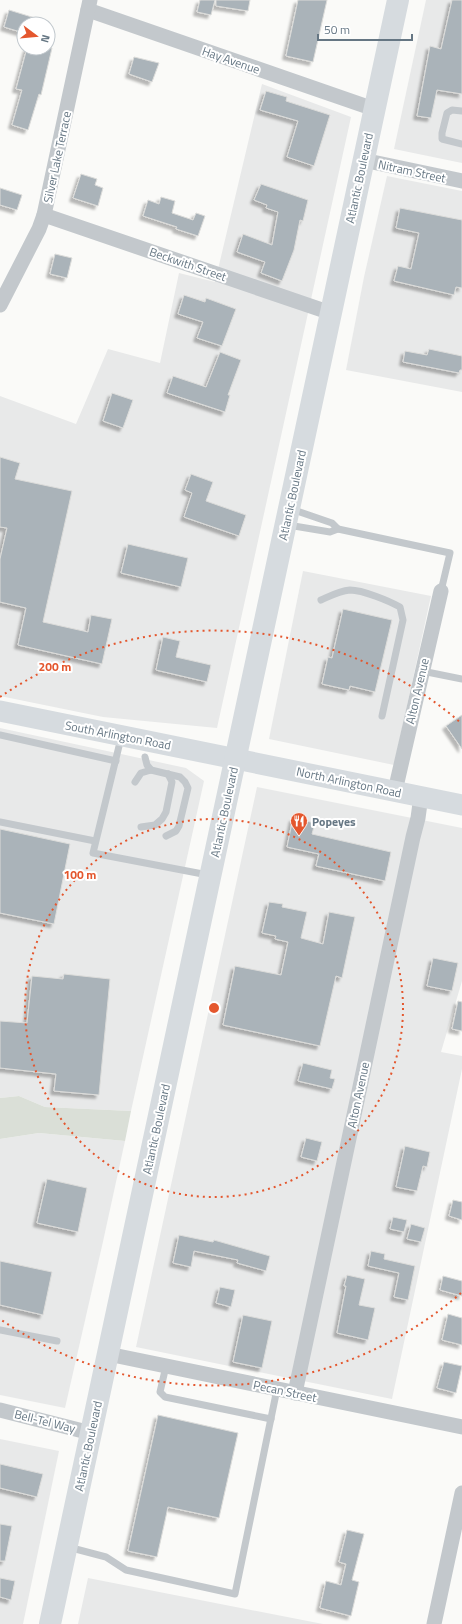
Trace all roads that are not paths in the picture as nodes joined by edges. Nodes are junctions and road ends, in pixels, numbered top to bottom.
1 (398, 0) edge
2 (89, 5) edge
3 (374, 109) junction
4 (462, 111) edge
5 (462, 144) edge
6 (363, 160) junction
7 (462, 181) edge
8 (44, 215) junction
9 (0, 305) edge
10 (331, 313) junction
11 (288, 517) junction
12 (338, 529) junction
13 (441, 591) joint
14 (321, 600) dead end
15 (422, 671) junction
16 (462, 679) edge
17 (0, 711) edge
18 (382, 716) dead end
19 (113, 734) junction
20 (0, 736) edge
21 (145, 757) dead end
22 (236, 759) junction
23 (116, 761) junction
24 (151, 770) junction
25 (168, 774) junction
26 (135, 782) dead end
27 (395, 791) junction
28 (421, 796) junction
29 (462, 804) edge
30 (0, 822) edge
31 (141, 827) dead end
32 (166, 836) dead end
33 (95, 841) junction
34 (211, 875) junction
35 (0, 1330) edge
36 (57, 1341) dead end
37 (108, 1354) junction
38 (166, 1366) junction
39 (277, 1390) junction
40 (295, 1393) junction
41 (0, 1410) edge
42 (270, 1419) junction
43 (462, 1427) edge
44 (91, 1433) junction
45 (462, 1493) edge
46 (66, 1547) junction
47 (50, 1624) edge
48 (434, 1624) edge

1 - 3 main road, Atlantic Boulevard
2 - 3 street, Hay Avenue
2 - 8 street, Silver Lake Terrace
3 - 6 main road, Atlantic Boulevard
4 - 5 lane
6 - 7 street, Nitram Street
6 - 10 main road, Atlantic Boulevard
8 - 9 street, Silver Lake Terrace
8 - 10 street, Beckwith Street
10 - 11 main road, Atlantic Boulevard
11 - 12 lane
11 - 12 lane
11 - 22 main road, Atlantic Boulevard
12 - 13 lane
13 - 15 street, Alton Avenue
14 - 18 lane
15 - 16 lane
15 - 27 street, Alton Avenue
17 - 19 main road, South Arlington Road
19 - 22 main road, South Arlington Road
19 - 23 lane
20 - 23 lane
21 - 24 lane
22 - 27 main road, North Arlington Road
22 - 34 main road, Atlantic Boulevard
23 - 33 lane
24 - 25 lane
24 - 26 lane
25 - 31 lane
25 - 32 lane
27 - 28 main road, North Arlington Road
28 - 29 main road, North Arlington Road
28 - 40 street, Alton Avenue
30 - 33 lane
33 - 34 lane
34 - 37 main road, Atlantic Boulevard
35 - 36 lane
37 - 38 street, Pecan Street
37 - 44 main road, Atlantic Boulevard
38 - 39 street, Pecan Street
38 - 42 lane
39 - 40 street, Pecan Street
39 - 42 lane
40 - 43 street, Pecan Street
41 - 44 street, Bell-Tel Way
42 - 46 lane
44 - 46 main road, Atlantic Boulevard
45 - 48 street
46 - 47 main road, Atlantic Boulevard

